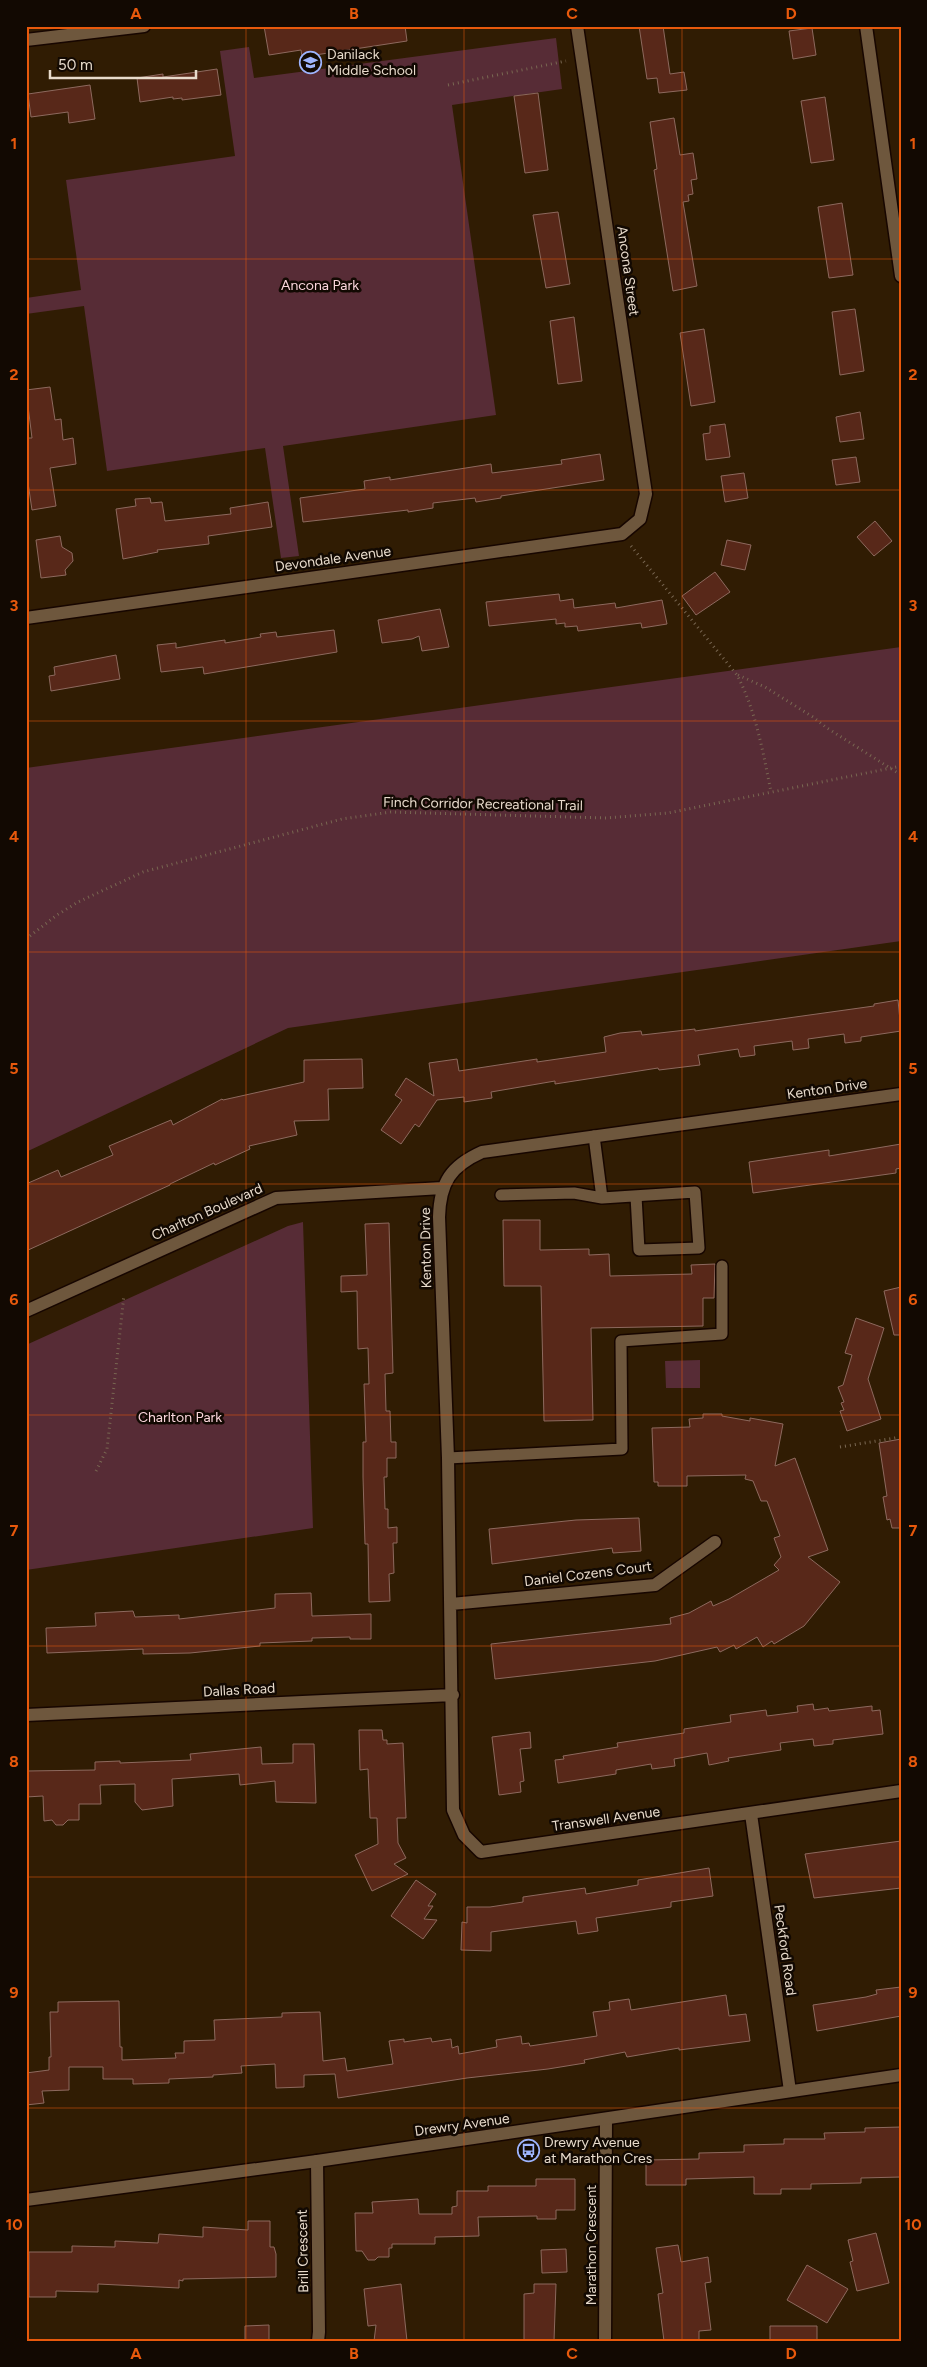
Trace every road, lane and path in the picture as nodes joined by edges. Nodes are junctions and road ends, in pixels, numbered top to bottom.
1 (144, 26) edge
2 (577, 26) edge
3 (866, 26) edge
4 (26, 40) edge
5 (581, 58) junction
6 (448, 85) dead end
7 (901, 276) edge
8 (622, 534) junction
9 (26, 618) edge
10 (737, 675) junction
11 (901, 766) edge
12 (890, 768) junction
13 (901, 775) edge
14 (772, 792) junction
15 (26, 939) edge
16 (901, 1094) edge
17 (594, 1136) junction
18 (442, 1188) junction
19 (501, 1195) dead end
20 (636, 1196) junction
21 (602, 1198) junction
22 (722, 1266) dead end
23 (124, 1295) dead end
24 (26, 1310) edge
25 (901, 1437) edge
26 (840, 1447) dead end
27 (448, 1458) junction
28 (96, 1471) dead end
29 (715, 1542) dead end
30 (451, 1604) junction
31 (453, 1695) junction
32 (26, 1715) edge
33 (901, 1791) edge
34 (751, 1814) junction
35 (901, 2075) edge
36 (790, 2091) junction
37 (606, 2120) junction
38 (316, 2161) junction
39 (26, 2200) edge
40 (318, 2341) edge
41 (606, 2341) edge

1 - 4 street
2 - 5 street, Ancona Street
3 - 7 street
5 - 6 path
5 - 8 street, Ancona Street
8 - 9 street, Devondale Avenue
8 - 10 path
10 - 12 path
10 - 14 path
11 - 12 path, Finch Corridor Recreational Trail
12 - 13 path
12 - 14 path, Finch Corridor Recreational Trail
14 - 15 path, Finch Corridor Recreational Trail
16 - 17 street, Kenton Drive
17 - 18 street, Kenton Drive
17 - 21 lane
18 - 24 street, Charlton Boulevard
18 - 27 street, Kenton Drive
19 - 21 lane
20 - 20 lane
20 - 21 lane
22 - 27 lane
23 - 28 path
25 - 26 path
27 - 30 street, Kenton Drive
29 - 30 street, Daniel Cozens Court
30 - 31 street, Kenton Drive
31 - 32 street, Dallas Road
31 - 34 street, Transwell Avenue
33 - 34 street, Transwell Avenue
34 - 36 street, Peckford Road
35 - 36 street, Drewry Avenue
36 - 37 street, Drewry Avenue
37 - 38 street, Drewry Avenue
37 - 41 street, Marathon Crescent
38 - 39 street, Drewry Avenue
38 - 40 street, Brill Crescent

